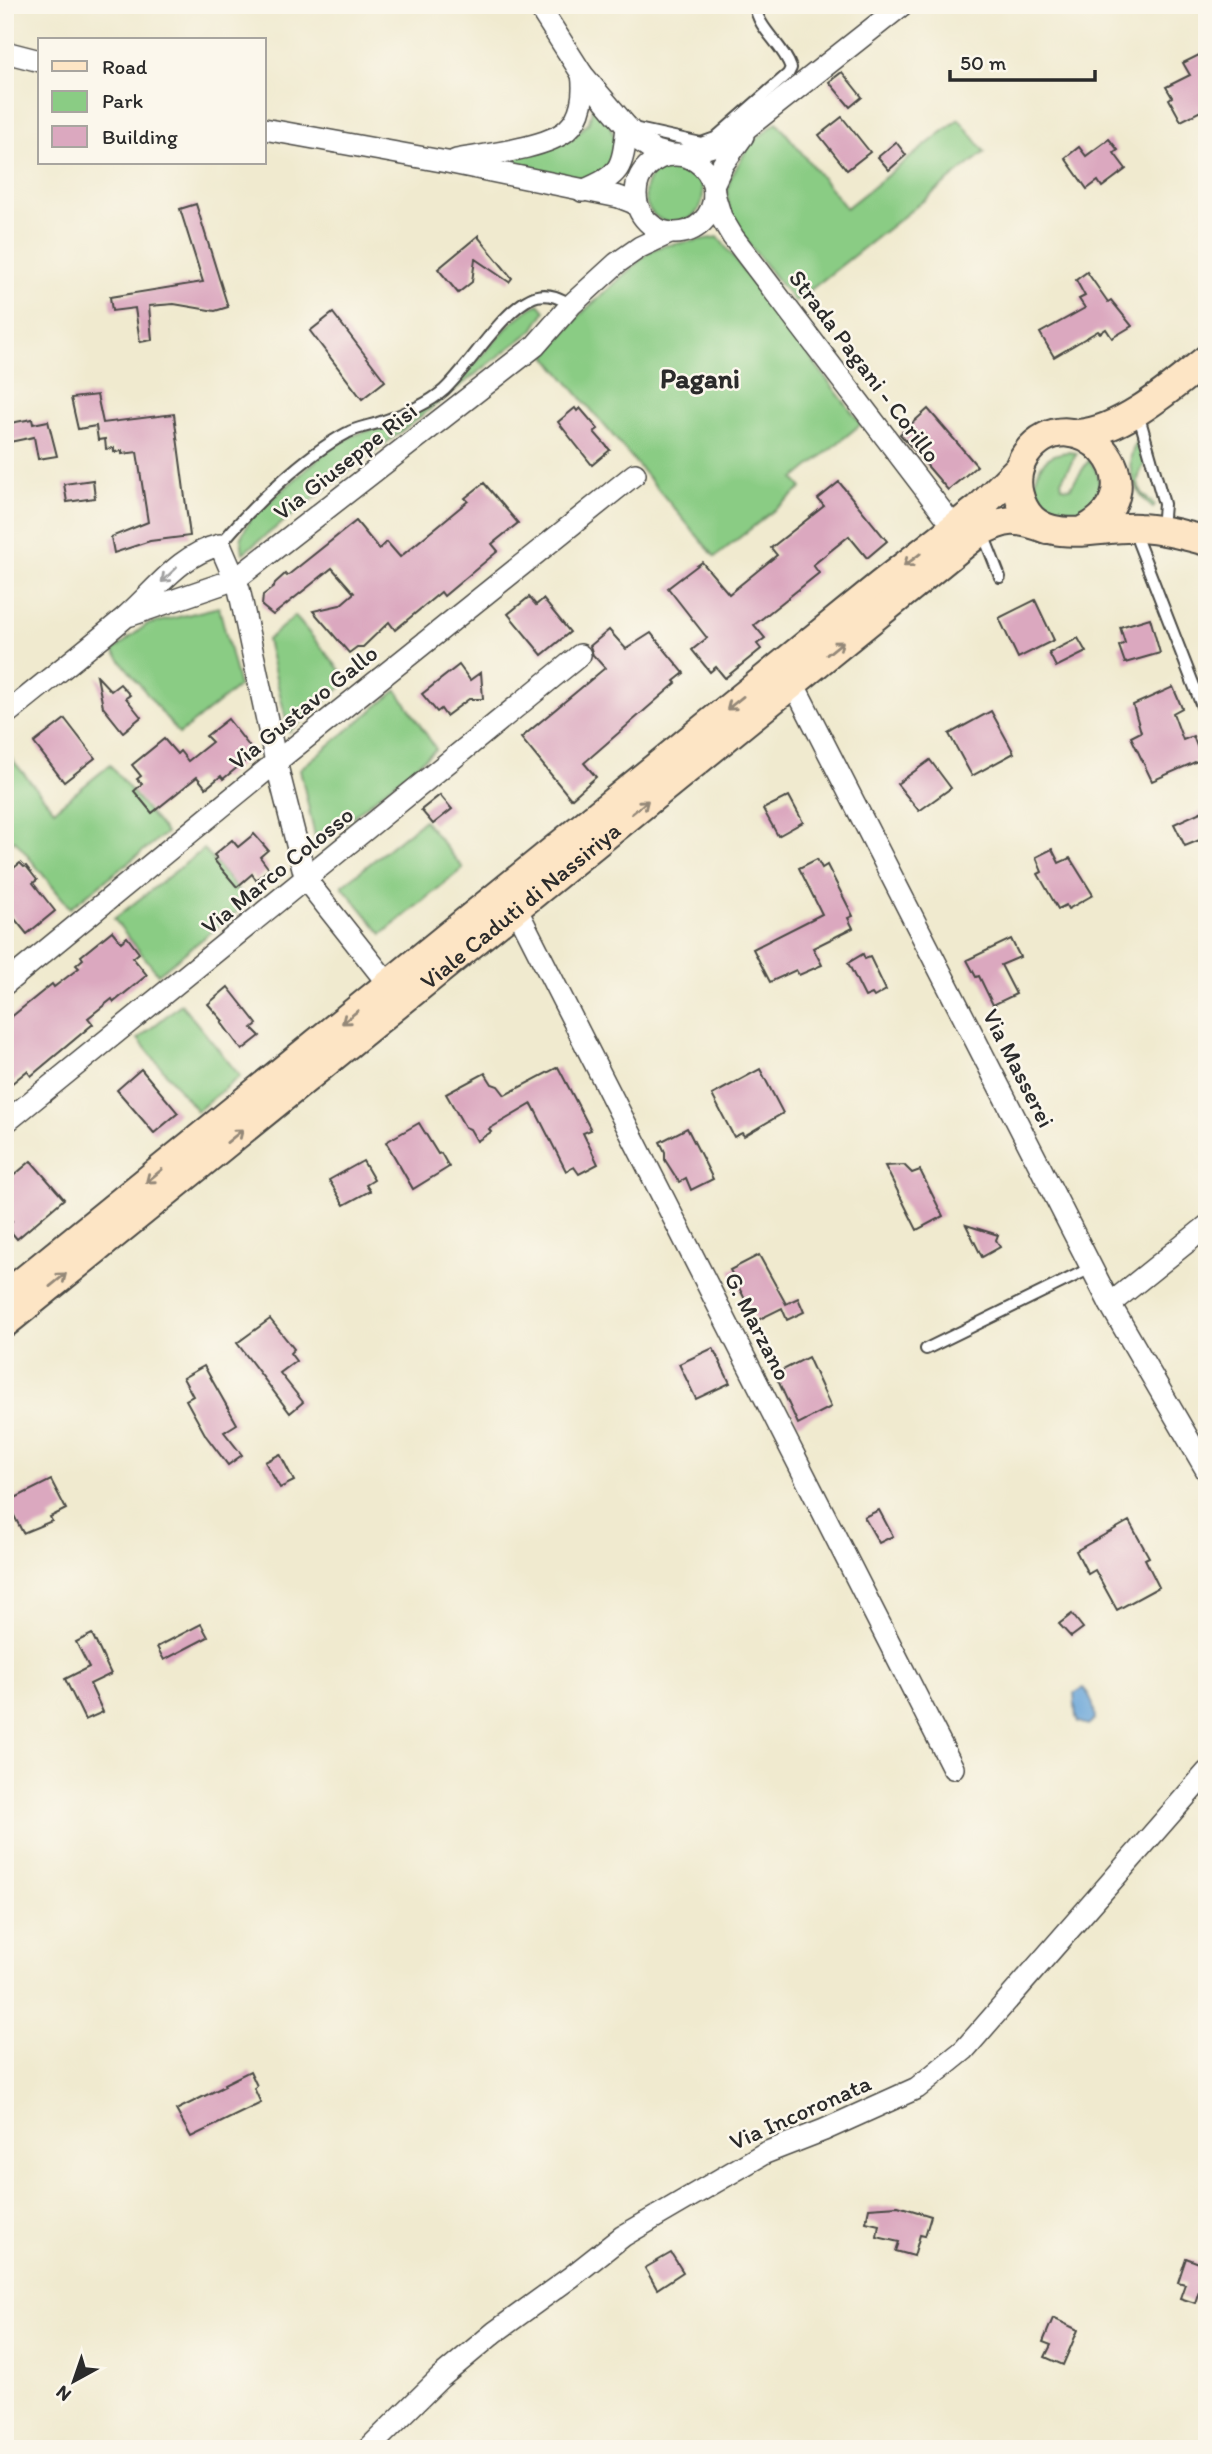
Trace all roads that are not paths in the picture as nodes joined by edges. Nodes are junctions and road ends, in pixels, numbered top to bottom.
1 (538, 5) edge
2 (755, 5) edge
3 (902, 5) edge
4 (5, 52) edge
5 (38, 60) edge
6 (582, 74) junction
7 (756, 121) junction
8 (627, 127) junction
9 (266, 129) edge
10 (676, 155) junction
11 (447, 162) junction
12 (642, 172) junction
13 (713, 189) junction
14 (582, 191) junction
15 (638, 208) junction
16 (702, 222) junction
17 (670, 233) junction
18 (733, 237) junction
19 (617, 263) junction
20 (571, 305) junction
21 (1207, 359) edge
22 (1138, 416) junction
23 (1078, 434) junction
24 (1019, 468) junction
25 (635, 474) dead end
26 (1116, 482) junction
27 (1146, 524) junction
28 (1047, 529) junction
29 (966, 530) junction
30 (1084, 530) junction
31 (1207, 541) edge
32 (220, 545) junction
33 (1000, 577) dead end
34 (236, 579) junction
35 (125, 617) junction
36 (580, 655) dead end
37 (793, 682) junction
38 (5, 715) edge
39 (1207, 719) edge
40 (276, 762) junction
41 (306, 880) junction
42 (516, 908) junction
43 (5, 985) edge
44 (389, 985) junction
45 (5, 1124) edge
46 (1207, 1226) edge
47 (1091, 1268) junction
48 (5, 1296) edge
49 (1110, 1304) junction
50 (5, 1323) edge
51 (926, 1349) dead end
52 (1207, 1471) edge
53 (953, 1769) dead end
54 (1207, 1772) edge
55 (368, 2449) edge

1 - 6 street, Strada Pagani - Corillo
2 - 8 lane
3 - 7 street
4 - 5 street
6 - 8 street, Strada Pagani - Corillo
6 - 11 street
7 - 10 street
7 - 13 street
8 - 10 street, Strada Pagani - Corillo
8 - 14 street
9 - 11 street
10 - 12 street
10 - 13 street, Strada Pagani - Corillo
11 - 14 street
12 - 14 street
12 - 15 street
13 - 16 street
13 - 18 street, Strada Pagani - Corillo
14 - 15 street
15 - 17 street
15 - 19 street, Via Giuseppe Risi
16 - 17 street
16 - 18 street, Strada Pagani - Corillo
17 - 19 street, Via Giuseppe Risi
18 - 29 street, Strada Pagani - Corillo
19 - 20 street, Via Giuseppe Risi
20 - 32 lane, Via Giuseppe Risi
20 - 34 street, Via Giuseppe Risi
21 - 22 main road
22 - 23 main road
22 - 26 main road
22 - 27 lane
23 - 24 main road
23 - 26 main road
24 - 28 main road
24 - 29 main road, Viale Caduti di Nassiriya
25 - 40 street, Via Gustavo Gallo
26 - 27 main road
26 - 30 main road
27 - 30 main road
27 - 31 main road
27 - 39 lane
28 - 29 main road, Viale Caduti di Nassiriya
28 - 30 main road
29 - 33 lane
37 -> 29 main road, Viale Caduti di Nassiriya
29 -> 44 main road, Viale Caduti di Nassiriya
32 - 34 street
32 -> 35 street, Via Giuseppe Risi
34 - 35 street, Via Giuseppe Risi
34 - 40 street
35 - 38 street, Via Giuseppe Risi
36 - 41 street, Via Marco Colosso
42 -> 37 main road, Viale Caduti di Nassiriya
37 - 47 street, Via Masserei
40 - 41 street
40 - 43 street, Via Gustavo Gallo
41 - 44 street
41 - 45 street, Via Marco Colosso
50 -> 42 main road, Viale Caduti di Nassiriya
42 - 53 street, G. Marzano
44 -> 48 main road, Viale Caduti di Nassiriya
46 - 49 street
47 - 49 street, Via Masserei
47 - 51 lane
49 - 52 street, Via Masserei
54 - 55 street, Via Incoronata

